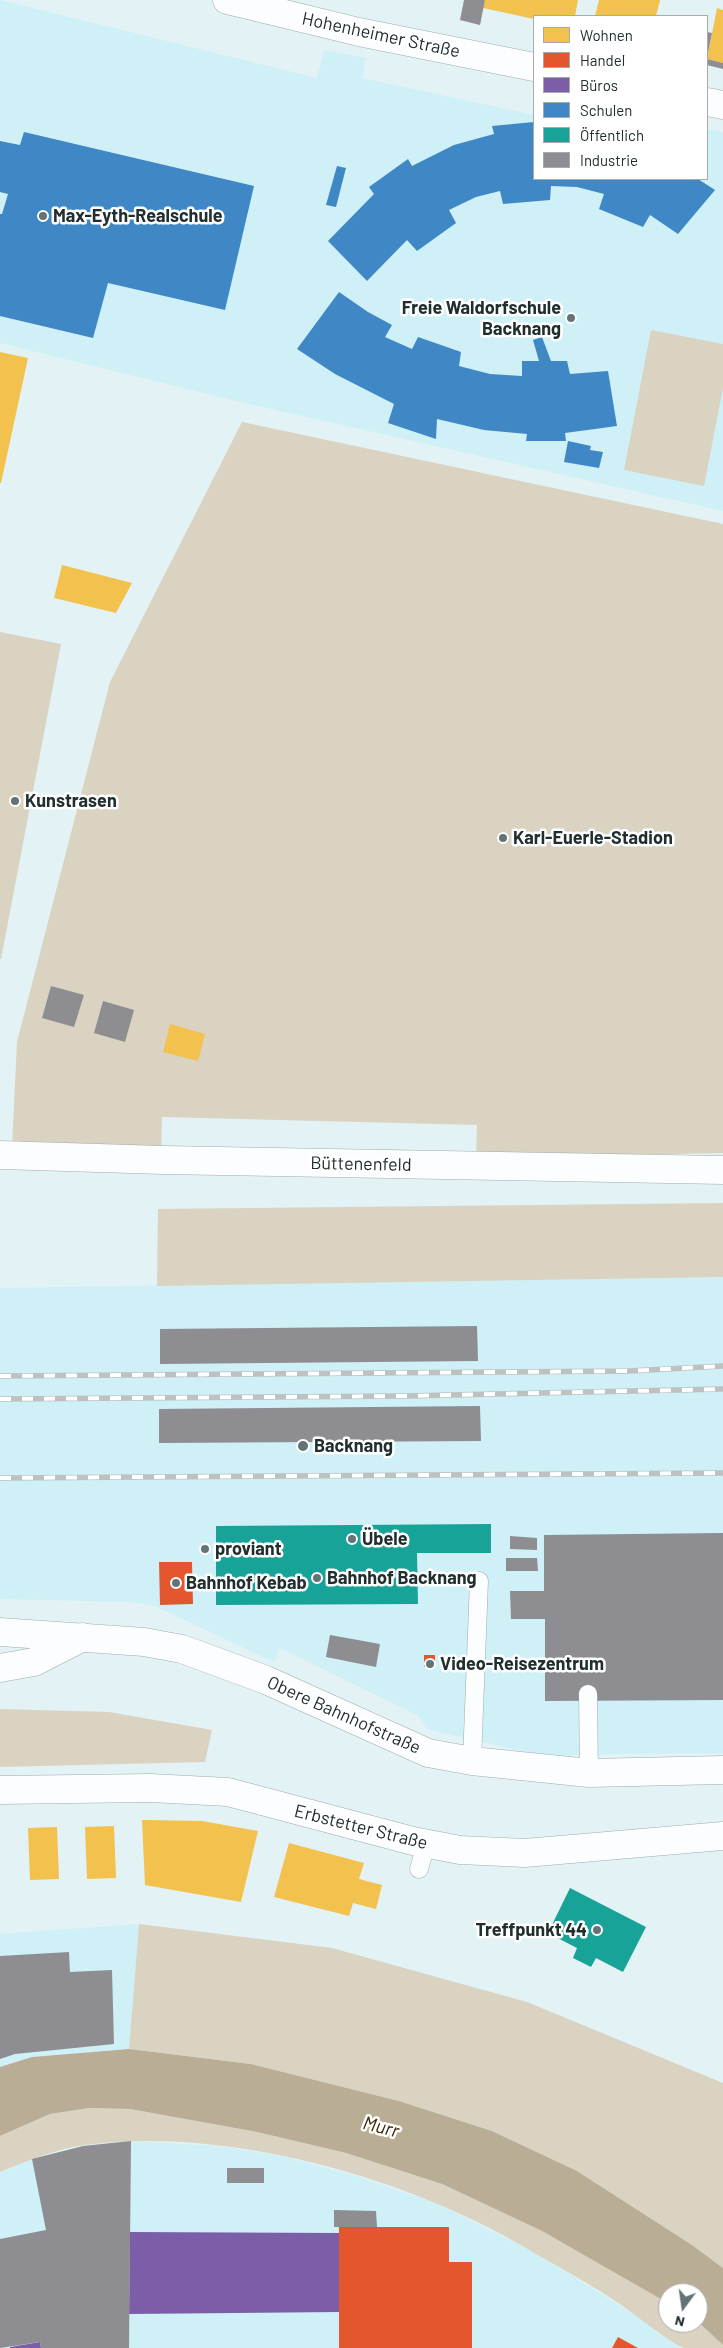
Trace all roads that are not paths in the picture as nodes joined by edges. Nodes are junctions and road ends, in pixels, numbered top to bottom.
1 (227, 0) edge
2 (533, 67) edge
3 (708, 102) edge
4 (723, 106) edge
5 (0, 1155) edge
6 (723, 1170) edge
7 (479, 1581) dead end
8 (0, 1632) edge
9 (83, 1637) junction
10 (0, 1668) edge
11 (588, 1694) dead end
12 (472, 1761) junction
13 (723, 1770) edge
14 (589, 1773) junction
15 (0, 1790) edge
16 (723, 1836) edge

1 - 2 street, Hohenheimer Straße
3 - 4 street
5 - 6 street, Büttenenfeld
7 - 12 lane
8 - 9 street, Obere Bahnhofstraße
9 - 10 street
9 - 12 street, Obere Bahnhofstraße
11 - 14 lane
12 - 14 street, Obere Bahnhofstraße
13 - 14 street, Obere Bahnhofstraße
15 - 16 street, Erbstetter Straße

